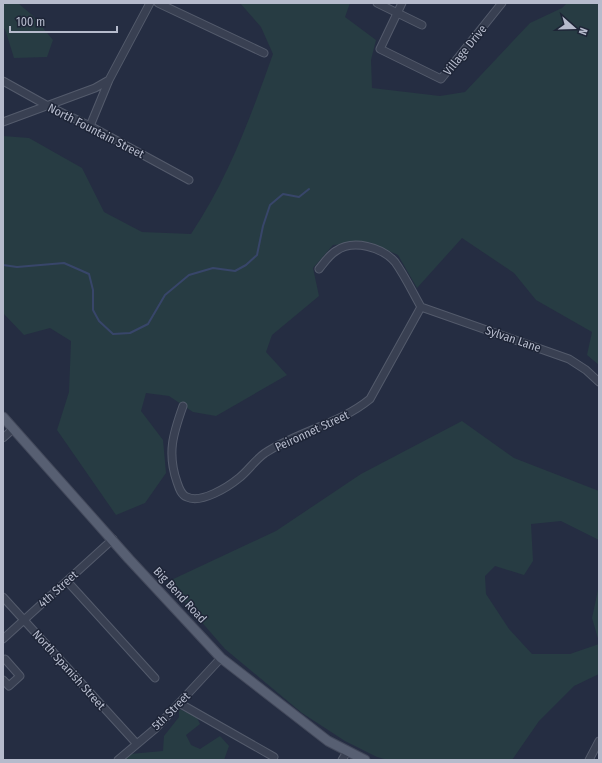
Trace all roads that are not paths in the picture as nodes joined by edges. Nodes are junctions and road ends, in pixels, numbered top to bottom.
1 (150, 3) edge
2 (158, 3) edge
3 (377, 3) edge
4 (402, 3) edge
5 (502, 3) edge
6 (397, 13) junction
7 (422, 25) dead end
8 (264, 52) dead end
9 (109, 80) junction
10 (3, 82) edge
11 (48, 106) junction
12 (3, 122) edge
13 (90, 126) junction
14 (189, 180) dead end
15 (319, 269) dead end
16 (421, 307) junction
17 (599, 382) edge
18 (183, 406) dead end
19 (3, 417) edge
20 (13, 429) junction
21 (3, 438) edge
22 (113, 539) junction
23 (67, 580) junction
24 (3, 597) edge
25 (24, 620) junction
26 (3, 639) edge
27 (221, 658) junction
28 (3, 660) edge
29 (155, 678) dead end
30 (3, 680) edge
31 (179, 703) junction
32 (599, 741) edge
33 (136, 743) junction
34 (345, 756) edge
35 (274, 757) dead end
36 (118, 760) edge
37 (365, 760) edge
38 (589, 760) edge

1 - 9 street
2 - 8 street
3 - 6 street
4 - 6 street, Village Drive
5 - 6 street, Village Drive
6 - 7 street
9 - 11 street
9 - 13 street
10 - 11 street, North Fountain Street
11 - 12 street
11 - 13 street, North Fountain Street
13 - 14 street, North Fountain Street
15 - 16 street
16 - 17 street, Sylvan Lane
16 - 18 street, Peironnet Street
19 - 20 main road, Big Bend Road
20 - 21 street
20 - 22 main road, Big Bend Road
22 - 23 street, 4th Street
22 - 27 main road, Big Bend Road
23 - 25 street, 4th Street
23 - 29 street
24 - 25 street, North Spanish Street
25 - 26 street, 4th Street
25 - 33 street, North Spanish Street
27 - 31 street, 5th Street
27 - 34 main road, Big Bend Road
28 - 30 street
31 - 33 street, 5th Street
31 - 35 street
32 - 38 street
33 - 36 street, 5th Street
34 - 37 main road, Big Bend Road

